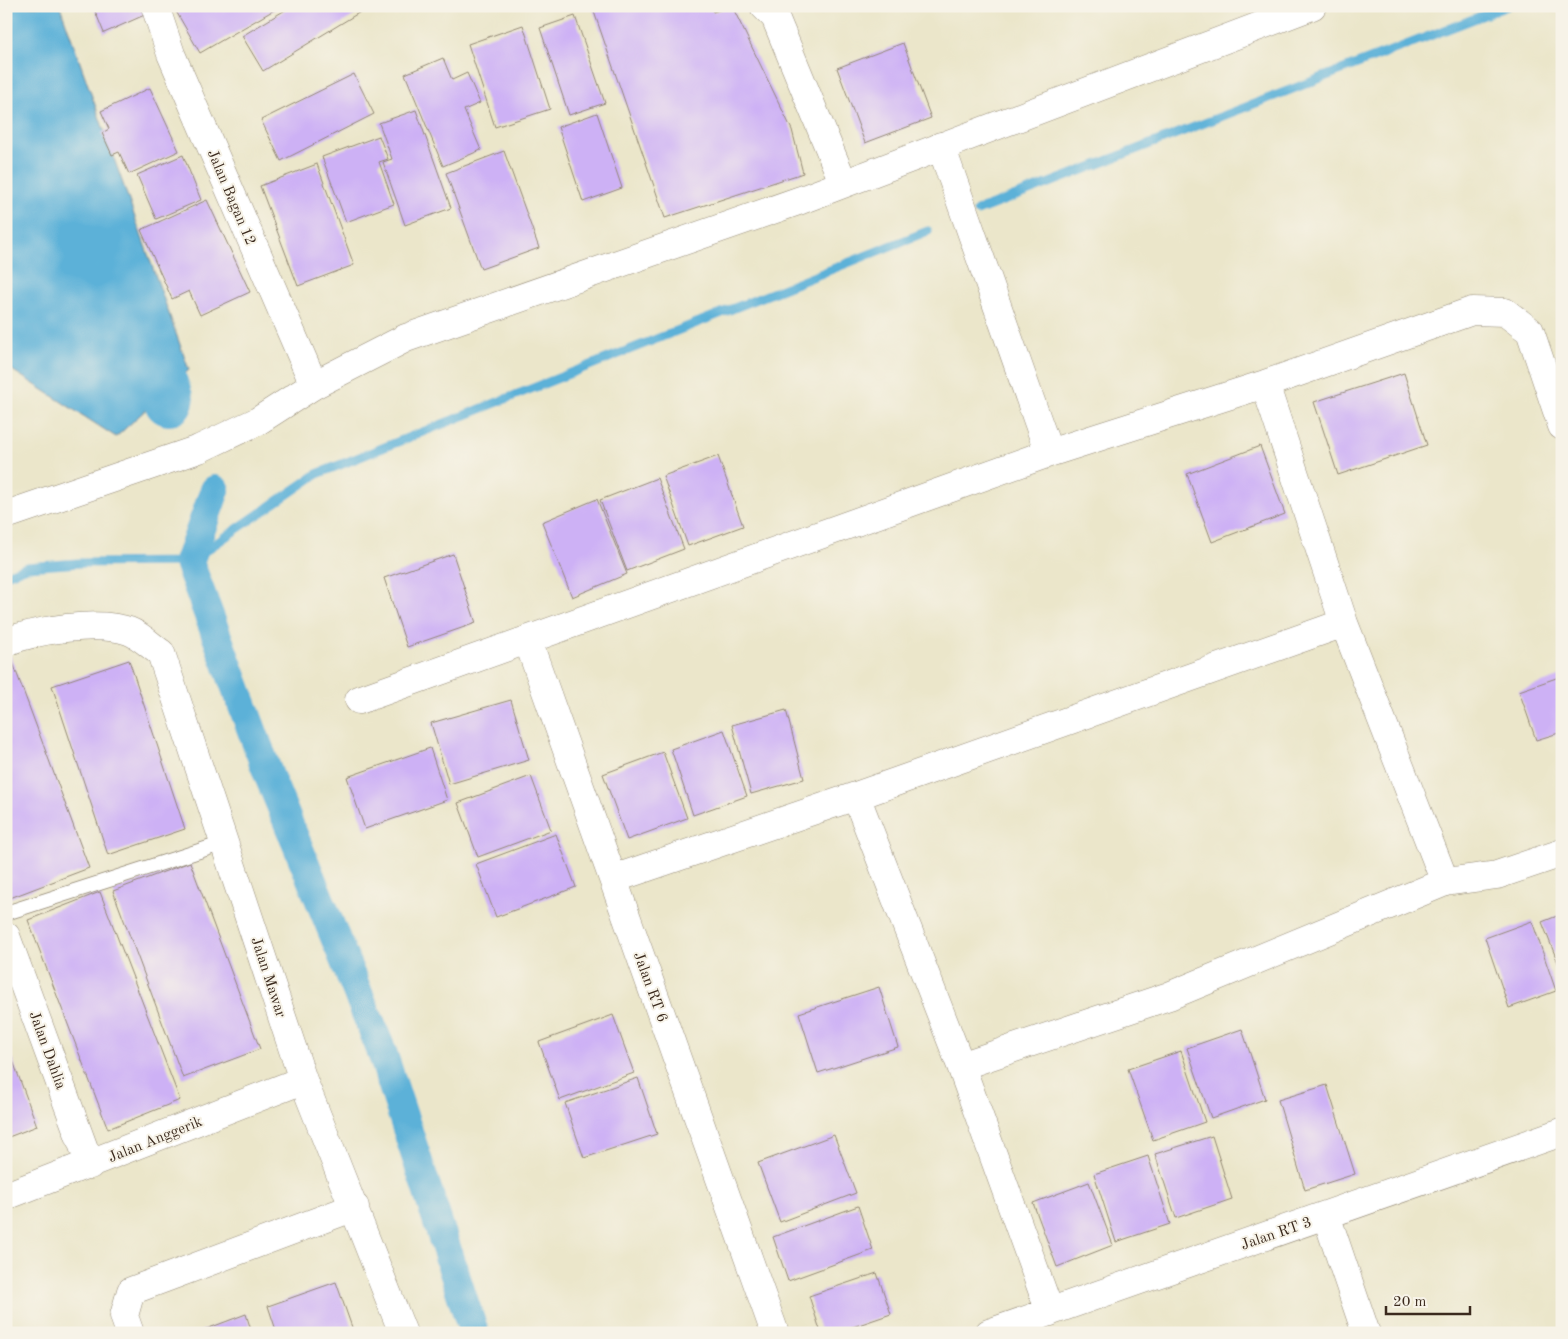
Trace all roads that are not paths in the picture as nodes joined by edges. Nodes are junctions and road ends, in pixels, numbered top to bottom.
1 (155, 6) edge
2 (764, 6) edge
3 (1312, 6) edge
4 (941, 146) junction
5 (843, 182) junction
6 (1265, 384) junction
7 (314, 385) junction
8 (1562, 426) edge
9 (1049, 452) junction
10 (6, 515) edge
11 (1344, 622) junction
12 (528, 641) junction
13 (6, 642) edge
14 (359, 700) dead end
15 (856, 796) junction
16 (224, 843) junction
17 (1562, 853) edge
18 (613, 879) junction
19 (1445, 882) junction
20 (6, 913) edge
21 (6, 936) edge
22 (961, 1066) junction
23 (304, 1080) junction
24 (1562, 1132) edge
25 (90, 1165) junction
26 (6, 1196) edge
27 (355, 1207) junction
28 (1326, 1215) junction
29 (1050, 1312) junction
30 (130, 1333) edge
31 (403, 1333) edge
32 (775, 1333) edge
33 (989, 1333) edge
34 (1366, 1333) edge

1 - 7 street, Jalan Bagan 12
2 - 5 street
3 - 4 street
4 - 5 street
4 - 9 street
5 - 7 street
6 - 8 street
6 - 9 street
6 - 11 street
7 - 10 street
9 - 12 street
11 - 15 street
11 - 19 street
12 - 14 street
12 - 18 street, Jalan RT 6
13 - 16 street, Jalan Mawar
15 - 18 street
15 - 22 street
16 - 20 lane
16 - 23 street, Jalan Mawar
17 - 19 street
18 - 32 street, Jalan RT 6
19 - 22 street
21 - 25 street, Jalan Dahlia
22 - 29 street
23 - 25 street, Jalan Anggerik
23 - 27 street, Jalan Mawar
24 - 28 street, Jalan RT 3
25 - 26 street, Jalan Anggerik
27 - 30 street
27 - 31 street, Jalan Mawar
28 - 29 street, Jalan RT 3
28 - 34 street
29 - 33 street, Jalan RT 3

